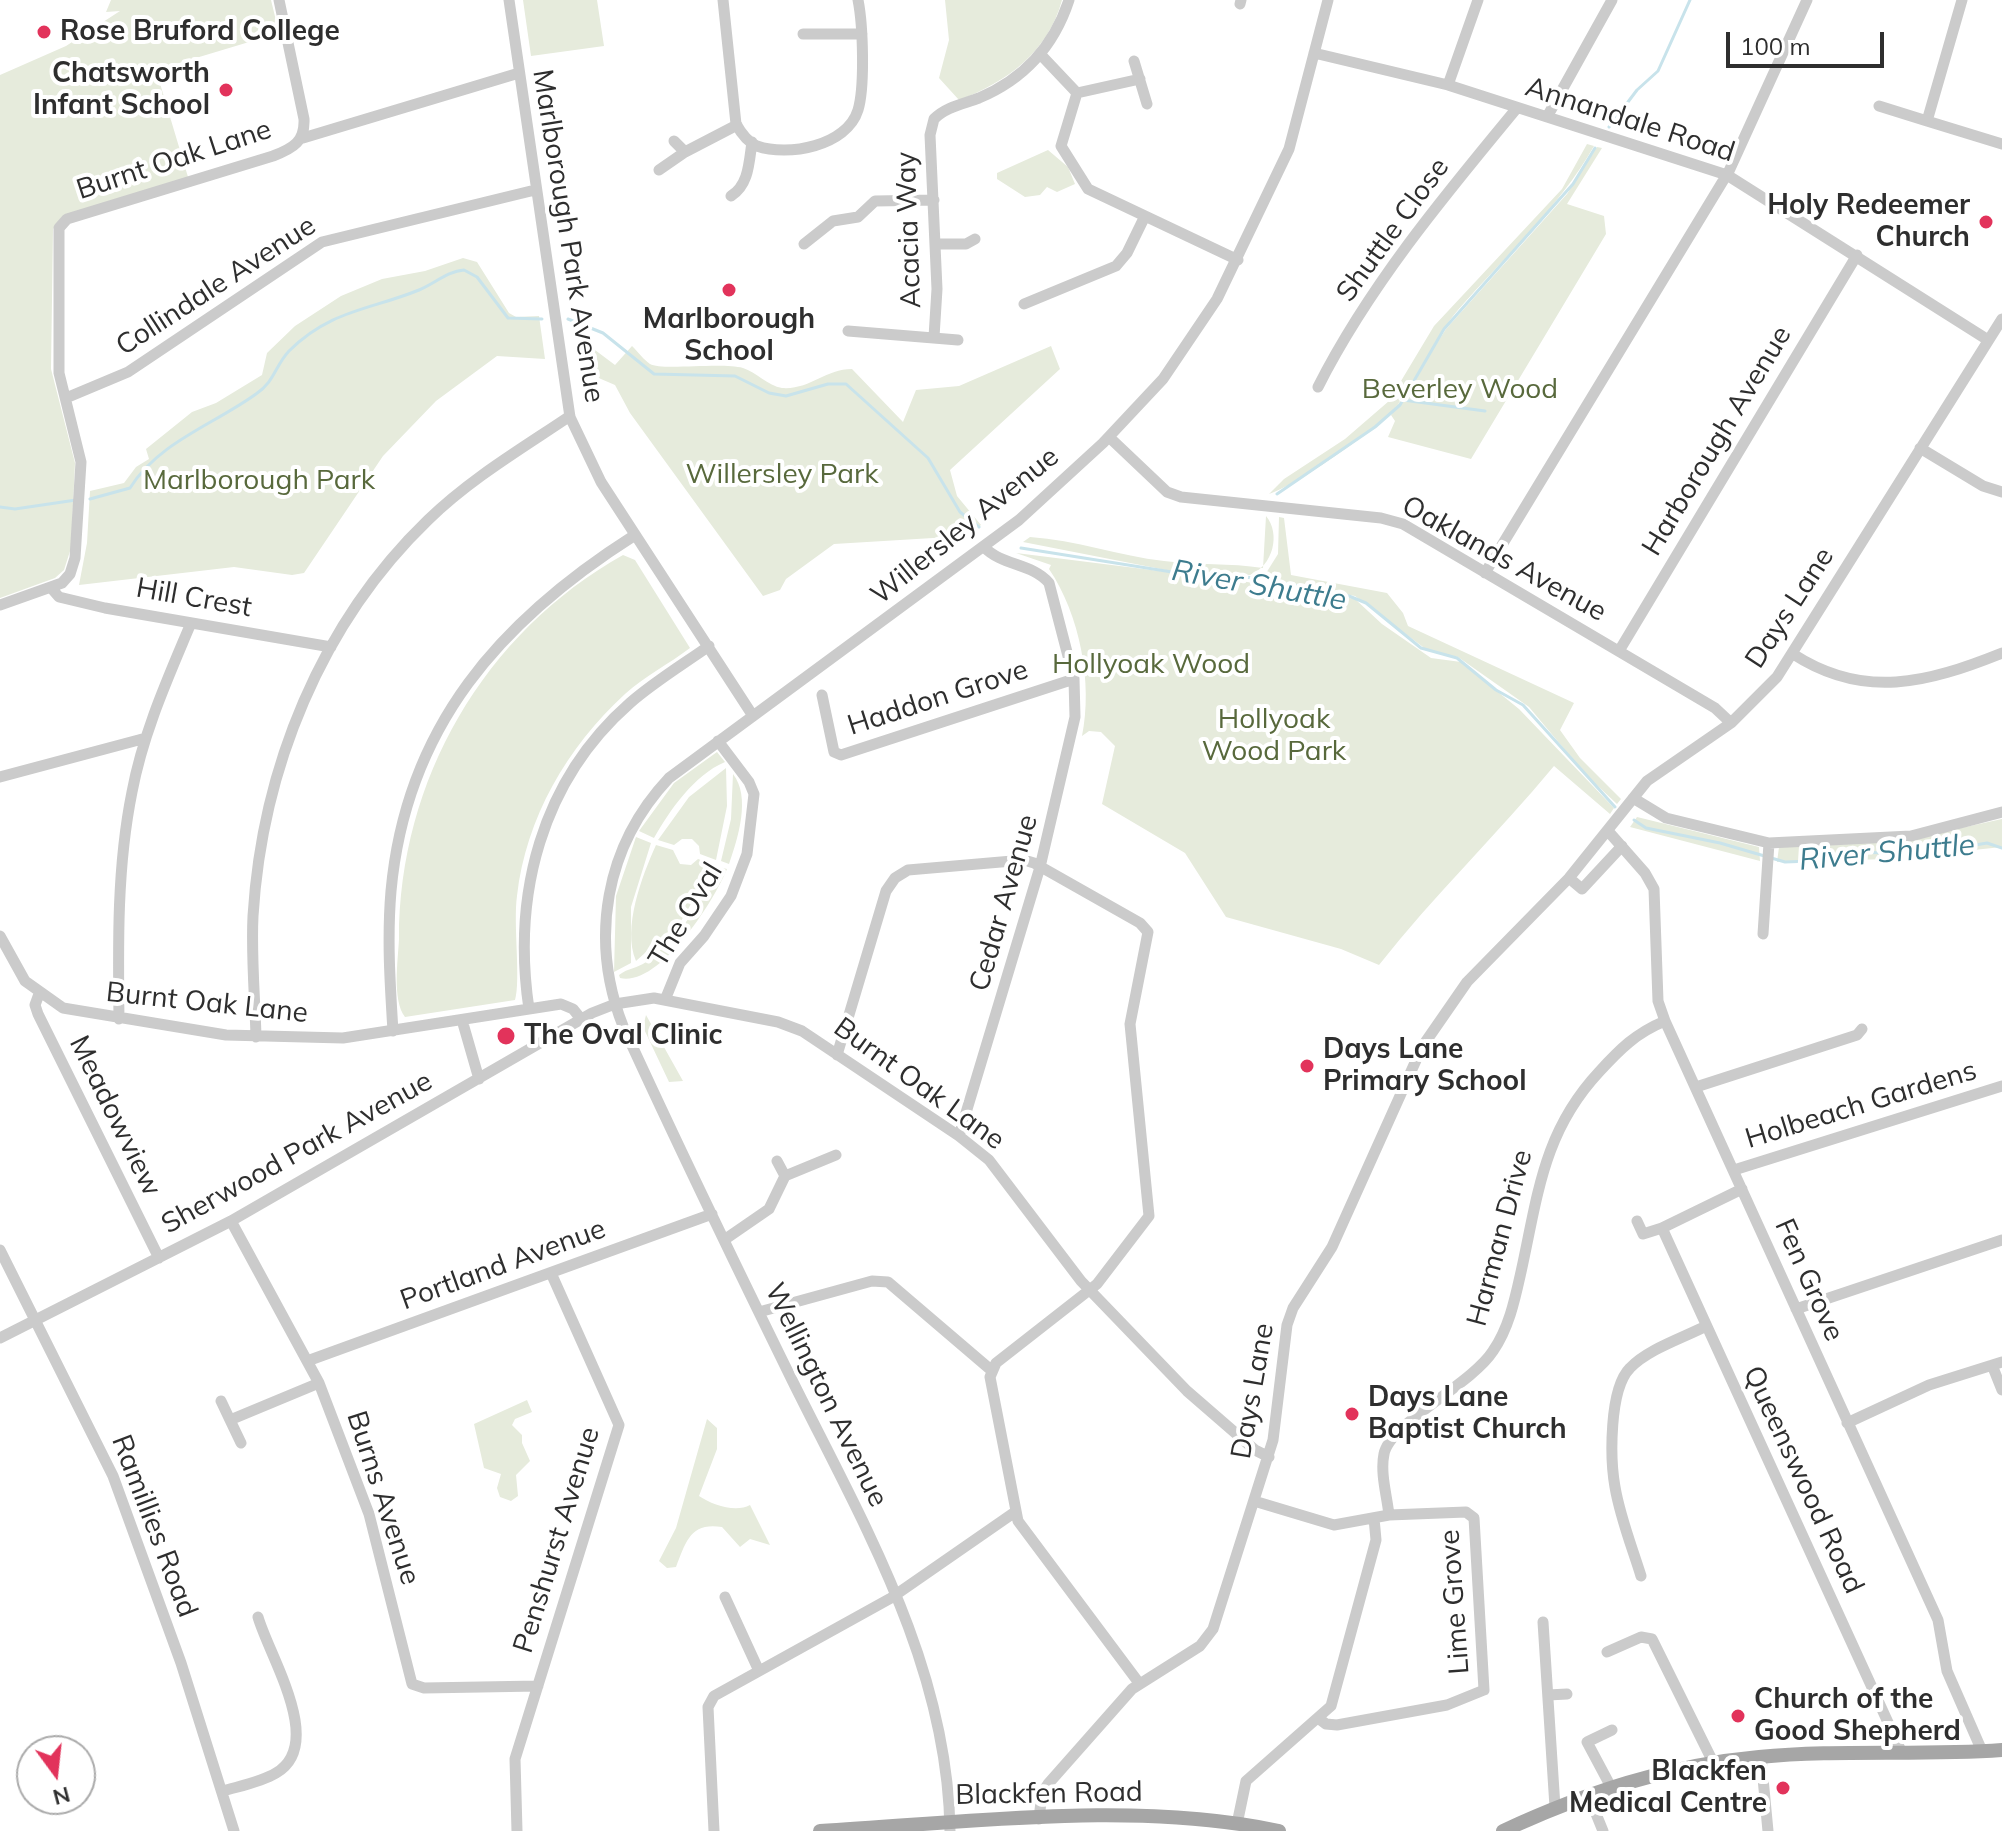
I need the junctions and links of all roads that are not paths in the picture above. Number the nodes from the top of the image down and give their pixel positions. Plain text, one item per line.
1 (279, 0) edge
2 (509, 0) edge
3 (723, 0) edge
4 (858, 0) edge
5 (1069, 0) edge
6 (1328, 0) edge
7 (1478, 0) edge
8 (1612, 0) edge
9 (1807, 0) edge
10 (1962, 0) edge
11 (803, 34) dead end
12 (862, 34) junction
13 (1314, 53) junction
14 (1042, 56) junction
15 (1134, 61) dead end
16 (519, 73) junction
17 (1140, 79) junction
18 (1448, 85) junction
19 (1077, 93) junction
20 (1147, 104) dead end
21 (1879, 106) dead end
22 (1517, 108) junction
23 (1547, 117) junction
24 (1927, 121) junction
25 (737, 125) junction
26 (303, 138) junction
27 (674, 141) dead end
28 (752, 142) junction
29 (2002, 144) edge
30 (685, 152) junction
31 (659, 170) dead end
32 (1727, 175) junction
33 (535, 190) junction
34 (731, 196) dead end
35 (934, 200) junction
36 (1145, 216) junction
37 (975, 239) dead end
38 (804, 244) dead end
39 (935, 244) junction
40 (1857, 255) junction
41 (1238, 260) junction
42 (1024, 304) dead end
43 (2002, 319) edge
44 (848, 331) dead end
45 (934, 337) junction
46 (958, 340) dead end
47 (1988, 340) junction
48 (1318, 387) dead end
49 (66, 398) junction
50 (570, 416) junction
51 (1109, 437) junction
52 (1920, 448) junction
53 (2002, 492) edge
54 (635, 535) junction
55 (984, 547) junction
56 (1485, 573) junction
57 (52, 589) junction
58 (0, 605) edge
59 (191, 623) junction
60 (709, 646) junction
61 (331, 647) junction
62 (1619, 651) junction
63 (2002, 653) edge
64 (1793, 654) junction
65 (1074, 679) junction
66 (822, 695) dead end
67 (753, 716) junction
68 (1731, 723) junction
69 (146, 738) junction
70 (718, 741) junction
71 (0, 777) edge
72 (1633, 798) junction
73 (2002, 812) edge
74 (1608, 831) junction
75 (1769, 843) junction
76 (1622, 846) junction
77 (1040, 867) junction
78 (1569, 878) junction
79 (1763, 934) dead end
80 (0, 936) edge
81 (39, 994) junction
82 (665, 1000) junction
83 (615, 1004) junction
84 (529, 1009) junction
85 (119, 1019) junction
86 (581, 1019) junction
87 (462, 1020) junction
88 (1665, 1021) junction
89 (1862, 1029) dead end
90 (393, 1031) junction
91 (256, 1037) junction
92 (837, 1055) junction
93 (479, 1079) junction
94 (2002, 1086) edge
95 (1696, 1087) junction
96 (959, 1136) junction
97 (836, 1155) dead end
98 (777, 1161) dead end
99 (1734, 1170) junction
100 (785, 1176) junction
101 (1742, 1189) junction
102 (712, 1214) junction
103 (231, 1221) junction
104 (1637, 1221) dead end
105 (1662, 1228) junction
106 (724, 1240) junction
107 (2002, 1240) edge
108 (0, 1250) edge
109 (159, 1258) junction
110 (551, 1273) junction
111 (1090, 1290) junction
112 (1796, 1309) junction
113 (759, 1312) junction
114 (36, 1321) junction
115 (1706, 1326) junction
116 (0, 1338) edge
117 (310, 1360) junction
118 (1997, 1363) edge
119 (991, 1370) junction
120 (319, 1383) junction
121 (2002, 1390) edge
122 (221, 1401) dead end
123 (230, 1420) junction
124 (1847, 1423) junction
125 (241, 1443) dead end
126 (1269, 1457) junction
127 (1254, 1501) junction
128 (1015, 1512) junction
129 (1389, 1515) junction
130 (1374, 1518) junction
131 (1641, 1576) dead end
132 (896, 1594) junction
133 (725, 1597) dead end
134 (258, 1617) dead end
135 (1543, 1622) dead end
136 (275, 1626) dead end
137 (262, 1630) junction
138 (1607, 1652) dead end
139 (759, 1671) junction
140 (1139, 1683) junction
141 (538, 1686) junction
142 (1567, 1694) dead end
143 (1548, 1695) junction
144 (1318, 1718) junction
145 (1612, 1730) dead end
146 (2002, 1750) edge
147 (1982, 1751) junction
148 (1902, 1753) junction
149 (1761, 1757) junction
150 (1713, 1762) junction
151 (1611, 1787) junction
152 (223, 1791) junction
153 (1588, 1794) junction
154 (1555, 1807) junction
155 (1039, 1819) junction
156 (1237, 1824) junction
157 (950, 1826) edge
158 (234, 1831) edge
159 (517, 1831) edge
160 (714, 1831) edge
161 (820, 1831) edge
162 (1279, 1831) edge
163 (1503, 1831) edge
164 (1603, 1831) edge
165 (1768, 1831) edge

1 - 26 street, Burnt Oak Lane
2 - 16 street, Marlborough Park Avenue
3 - 25 street
4 - 12 street
5 - 14 street, Acacia Way
6 - 13 street, Willersley Avenue
7 - 18 street
8 - 23 street
9 - 32 street
10 - 24 street
11 - 12 street
12 - 28 street
13 - 18 street, Annandale Road
13 - 41 street, Willersley Avenue
14 - 19 street
14 - 35 street, Acacia Way
15 - 17 street
16 - 26 street
16 - 33 street, Marlborough Park Avenue
17 - 19 street
17 - 20 street
18 - 22 street, Annandale Road
19 - 36 street
21 - 24 street
22 - 23 street, Annandale Road
22 - 48 street, Shuttle Close
23 - 32 street, Annandale Road
24 - 29 street
25 - 28 street
25 - 30 street
26 - 49 street, Burnt Oak Lane
27 - 30 street
28 - 34 street
30 - 31 street
32 - 40 street, Annandale Road
32 - 56 street
33 - 49 street, Collindale Avenue
33 - 50 street, Marlborough Park Avenue
35 - 38 street
35 - 39 street, Acacia Way
36 - 41 street
36 - 42 street
37 - 39 street
39 - 45 street, Acacia Way
40 - 47 street, Annandale Road
40 - 62 street, Harborough Avenue
41 - 51 street, Willersley Avenue
43 - 47 street, Days Lane
44 - 45 street, Acacia Way
45 - 46 street, Acacia Way
47 - 52 street, Days Lane
49 - 57 street, Burnt Oak Lane
50 - 54 street, Marlborough Park Avenue
50 - 61 street
51 - 55 street, Willersley Avenue
51 - 56 street, Oaklands Avenue
52 - 53 street
52 - 64 street, Days Lane
54 - 60 street, Marlborough Park Avenue
54 - 90 street
55 - 65 street
55 - 67 street, Willersley Avenue
56 - 62 street, Oaklands Avenue
57 - 58 street
57 - 59 street, Hill Crest
59 - 61 street, Hill Crest
59 - 69 street
60 - 67 street, Marlborough Park Avenue
60 - 84 street
61 - 91 street
62 - 68 street, Oaklands Avenue
63 - 64 street
64 - 68 street, Days Lane
65 - 66 street, Haddon Grove
65 - 77 street, Cedar Avenue
67 - 70 street, Willersley Avenue
68 - 72 street, Days Lane
69 - 71 street
69 - 85 street
70 - 82 street, The Oval
70 - 83 street, The Oval
72 - 74 street, Days Lane
72 - 75 street
73 - 75 street
74 - 76 street, Fen Grove
74 - 78 street, Days Lane
75 - 79 street
76 - 78 street
76 - 88 street, Fen Grove
77 - 92 street
77 - 96 street, Cedar Avenue
77 - 111 street
78 - 126 street, Days Lane
80 - 81 street, Burnt Oak Lane
81 - 85 street, Burnt Oak Lane
81 - 109 street, Meadowview
82 - 83 street, Burnt Oak Lane
82 - 92 street, Burnt Oak Lane
83 - 86 street, Sherwood Park Avenue
83 - 102 street, Wellington Avenue
84 - 86 street, Burnt Oak Lane
84 - 87 street, Burnt Oak Lane
85 - 91 street, Burnt Oak Lane
86 - 93 street, Sherwood Park Avenue
87 - 90 street, Burnt Oak Lane
87 - 93 street
88 - 95 street, Fen Grove
88 - 129 street, Harman Drive
89 - 95 street
90 - 91 street, Burnt Oak Lane
92 - 96 street, Burnt Oak Lane
93 - 103 street, Sherwood Park Avenue
94 - 99 street, Holbeach Gardens
95 - 99 street, Fen Grove
96 - 111 street, Burnt Oak Lane
97 - 100 street
98 - 100 street
99 - 101 street, Fen Grove
100 - 106 street
101 - 105 street
101 - 112 street, Fen Grove
102 - 106 street, Wellington Avenue
102 - 110 street, Portland Avenue
103 - 109 street, Sherwood Park Avenue
103 - 117 street, Burns Avenue
104 - 105 street
105 - 115 street, Queenswood Road
106 - 113 street, Wellington Avenue
107 - 112 street
108 - 114 street, Ramillies Road
109 - 114 street, Sherwood Park Avenue
110 - 117 street, Portland Avenue
110 - 141 street, Penshurst Avenue
111 - 119 street
111 - 126 street, Burnt Oak Lane
112 - 124 street, Fen Grove
113 - 119 street
113 - 132 street, Wellington Avenue
114 - 116 street, Sherwood Park Avenue
114 - 152 street, Ramillies Road
115 - 131 street
115 - 148 street, Queenswood Road
117 - 120 street, Burns Avenue
118 - 121 street
118 - 124 street
119 - 128 street
120 - 123 street
120 - 141 street, Burns Avenue
122 - 123 street
123 - 125 street
124 - 147 street, Fen Grove
126 - 127 street, Days Lane
127 - 130 street, Lime Grove
127 - 140 street, Days Lane
128 - 132 street
128 - 140 street
129 - 130 street, Lime Grove
129 - 144 street, Lime Grove
130 - 144 street
132 - 139 street
132 - 157 street, Wellington Avenue
133 - 139 street
134 - 137 street
135 - 143 street
136 - 137 street
137 - 152 street
138 - 150 street
139 - 160 street
140 - 155 street, Days Lane
141 - 159 street, Penshurst Avenue
142 - 143 street
143 - 154 street
144 - 156 street
145 - 151 street
146 - 147 main road
147 - 148 main road
148 - 149 main road
149 - 150 main road
149 - 165 street
150 - 151 main road
151 - 153 main road
152 - 158 street, Ramillies Road
153 - 154 main road
153 - 164 street
154 - 163 main road
155 - 156 main road, Blackfen Road
155 - 157 main road, Blackfen Road
156 - 162 main road, Blackfen Road
157 - 161 main road, Blackfen Road

